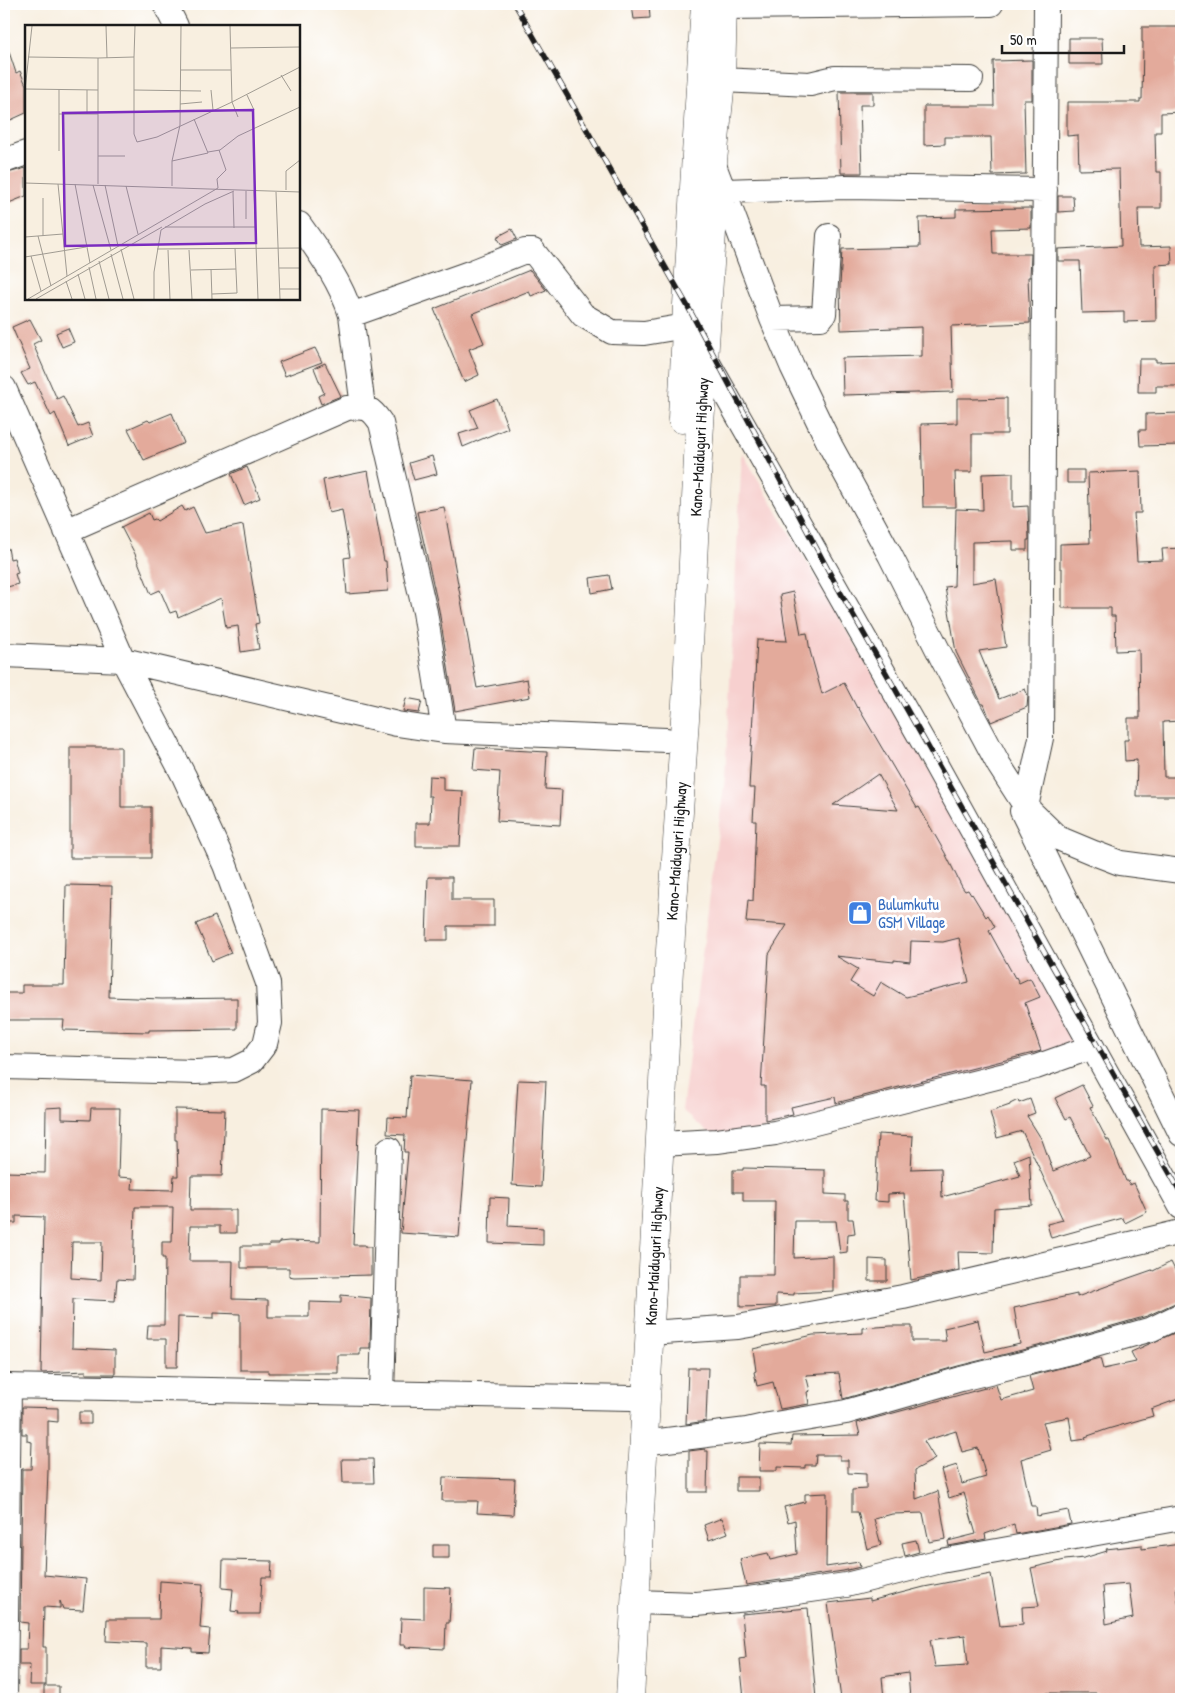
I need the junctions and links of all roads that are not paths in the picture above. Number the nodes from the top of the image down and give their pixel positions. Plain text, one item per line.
1 (166, 4) edge
2 (991, 4) edge
3 (1046, 4) edge
4 (717, 5) edge
5 (176, 25) edge
6 (971, 79) dead end
7 (721, 80) junction
8 (25, 153) edge
9 (4, 161) edge
10 (713, 162) junction
11 (1045, 190) junction
12 (724, 191) junction
13 (300, 225) edge
14 (828, 236) dead end
15 (351, 315) junction
16 (772, 319) junction
17 (686, 326) junction
18 (704, 356) junction
19 (4, 388) edge
20 (363, 407) junction
21 (66, 531) junction
22 (4, 655) edge
23 (123, 660) junction
24 (444, 731) junction
25 (666, 740) junction
26 (999, 765) junction
27 (1026, 807) junction
28 (1181, 871) edge
29 (1092, 1048) junction
30 (4, 1067) edge
31 (1181, 1134) edge
32 (660, 1144) junction
33 (389, 1149) dead end
34 (1181, 1206) edge
35 (1181, 1232) edge
36 (1181, 1314) edge
37 (649, 1333) junction
38 (6, 1386) edge
39 (382, 1394) junction
40 (632, 1398) junction
41 (643, 1443) junction
42 (6, 1486) edge
43 (1181, 1518) edge
44 (635, 1602) junction
45 (625, 1661) junction
46 (5, 1699) edge
47 (616, 1699) edge
48 (630, 1699) edge

1 - 5 street
2 - 4 street
3 - 11 street
4 - 7 highway, Kano-Maiduguri Highway
4 - 17 highway, Kano-Maiduguri Highway
6 - 7 street
7 - 10 highway, Kano-Maiduguri Highway
8 - 9 street
10 - 12 street
10 - 18 highway, Kano-Maiduguri Highway
11 - 12 street
11 - 27 street
12 - 16 street
13 - 15 street
14 - 16 street
15 - 17 street
15 - 20 street
16 - 26 street
17 - 18 street
17 - 25 highway, Kano-Maiduguri Highway
18 - 29 street
18 - 32 highway, Kano-Maiduguri Highway
19 - 21 street
20 - 21 street
20 - 24 street
21 - 23 street
22 - 23 street
23 - 24 street
23 - 30 street
24 - 25 street
25 - 40 highway, Kano-Maiduguri Highway
26 - 27 street
26 - 31 street
27 - 28 street
29 - 32 street
29 - 34 street
32 - 37 highway, Kano-Maiduguri Highway
33 - 39 street
35 - 37 street
36 - 41 street
37 - 41 highway, Kano-Maiduguri Highway
38 - 39 street
38 - 42 street
39 - 40 street
40 - 45 highway, Kano-Maiduguri Highway
41 - 44 highway, Kano-Maiduguri Highway
42 - 46 street
43 - 44 street
44 - 45 highway, Kano-Maiduguri Highway
45 - 47 highway, Kano-Maiduguri Highway
45 - 48 highway, Kano-Maiduguri Highway

